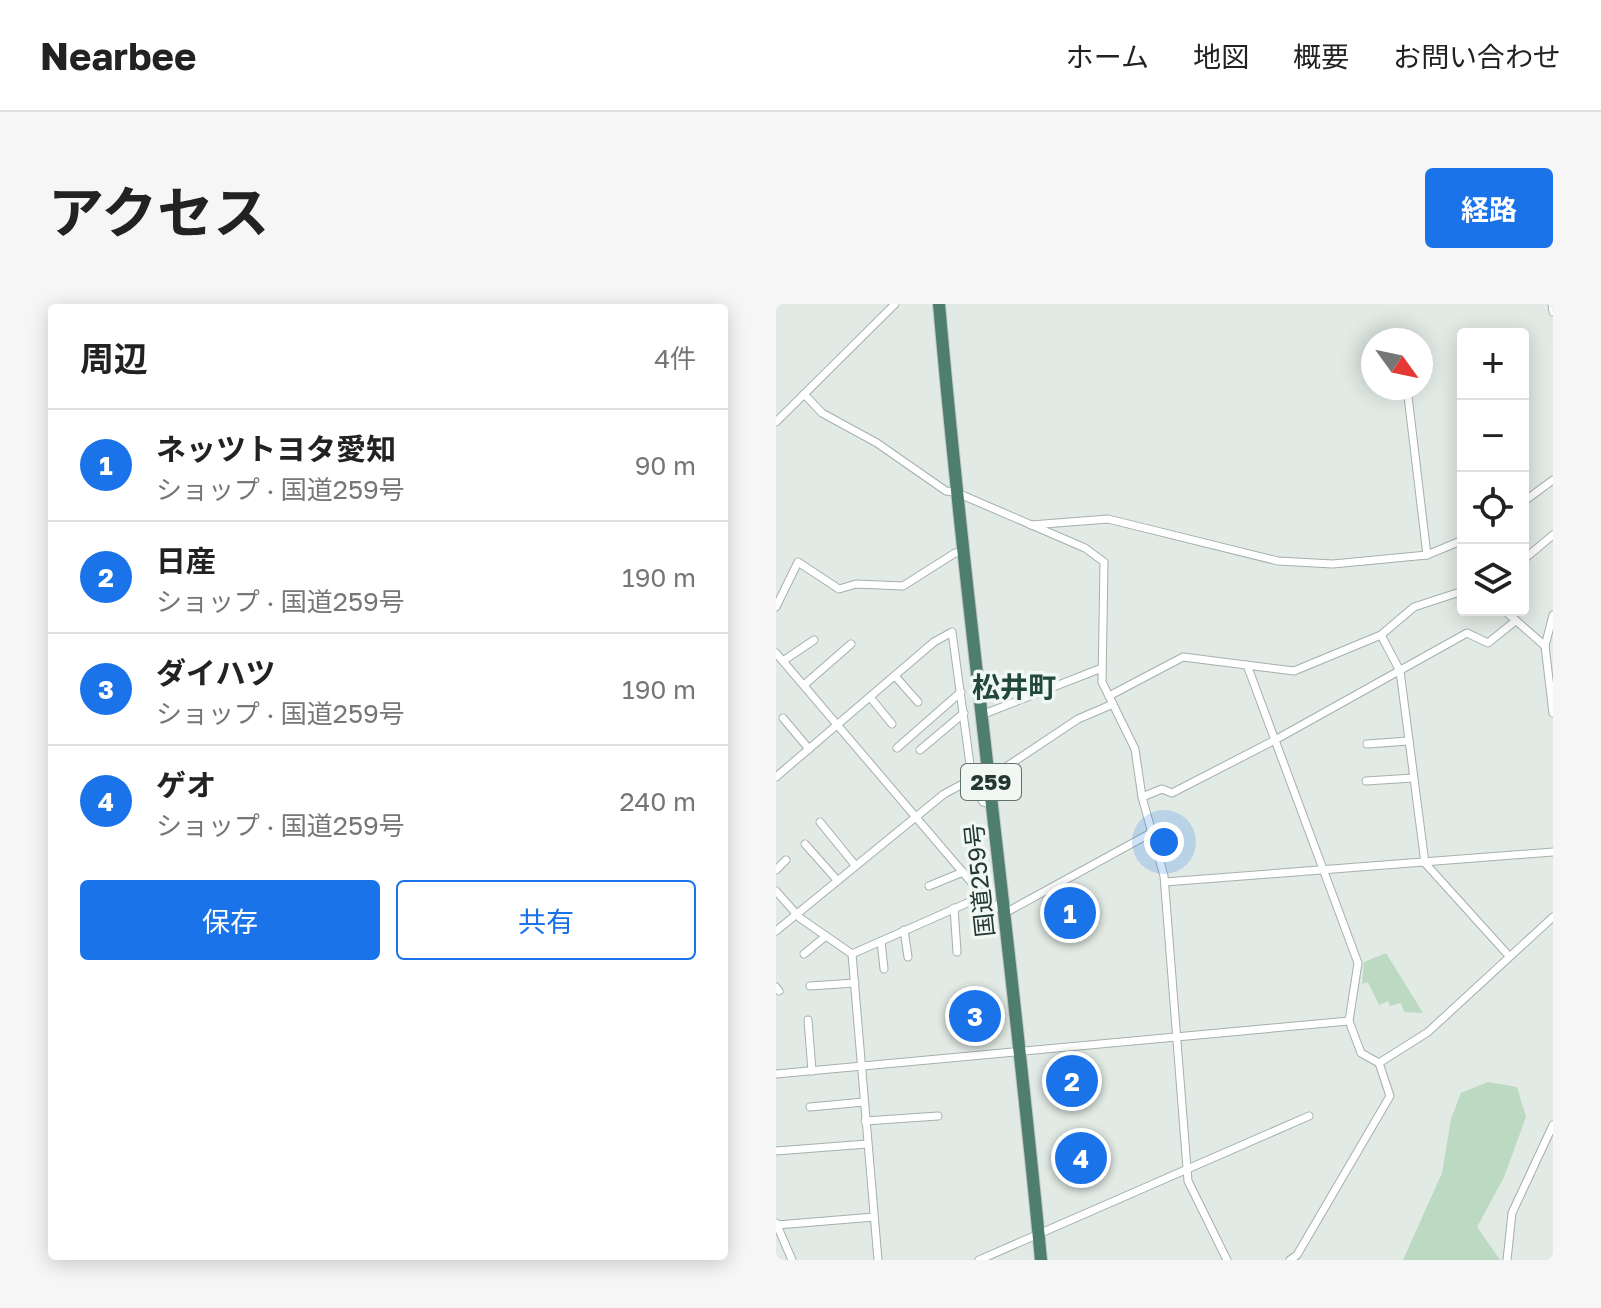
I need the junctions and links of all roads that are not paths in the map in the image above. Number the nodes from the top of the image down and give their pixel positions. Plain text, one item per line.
1 (895, 304) edge
2 (939, 304) edge
3 (1552, 304) edge
4 (1553, 312) edge
5 (804, 394) junction
6 (1408, 400) edge
7 (776, 422) edge
8 (1553, 480) edge
9 (955, 492) junction
10 (1529, 498) edge
11 (1029, 525) junction
12 (1553, 535) edge
13 (1457, 542) edge
14 (965, 552) junction
15 (1427, 555) junction
16 (1529, 555) edge
17 (1457, 593) edge
18 (776, 607) edge
19 (1553, 615) edge
20 (1509, 616) edge
21 (1514, 622) junction
22 (1381, 635) junction
23 (814, 640) dead end
24 (851, 644) dead end
25 (1545, 646) junction
26 (776, 653) edge
27 (783, 661) junction
28 (1247, 665) junction
29 (1102, 668) junction
30 (1400, 671) junction
31 (895, 676) junction
32 (804, 685) junction
33 (961, 692) junction
34 (1109, 696) junction
35 (870, 697) junction
36 (918, 702) dead end
37 (1113, 704) junction
38 (964, 713) junction
39 (1553, 713) edge
40 (984, 714) junction
41 (783, 718) dead end
42 (892, 724) dead end
43 (837, 725) junction
44 (1275, 740) junction
45 (1408, 741) junction
46 (1367, 744) dead end
47 (897, 748) dead end
48 (809, 749) junction
49 (920, 750) dead end
50 (776, 777) edge
51 (991, 777) junction
52 (1413, 778) junction
53 (972, 779) junction
54 (1366, 781) dead end
55 (1142, 797) junction
56 (994, 806) junction
57 (914, 815) junction
58 (820, 822) dead end
59 (1151, 833) junction
60 (805, 844) dead end
61 (1553, 852) edge
62 (786, 860) dead end
63 (1425, 863) junction
64 (855, 865) junction
65 (776, 870) edge
66 (1321, 870) junction
67 (963, 872) junction
68 (837, 880) junction
69 (1165, 882) junction
70 (929, 886) dead end
71 (776, 891) edge
72 (983, 896) junction
73 (954, 908) junction
74 (1005, 913) junction
75 (796, 914) junction
76 (1553, 917) edge
77 (904, 930) junction
78 (776, 931) edge
79 (826, 936) junction
80 (881, 941) junction
81 (957, 952) dead end
82 (804, 954) dead end
83 (852, 954) junction
84 (1509, 956) junction
85 (908, 957) dead end
86 (884, 969) dead end
87 (855, 983) junction
88 (810, 986) dead end
89 (808, 1020) dead end
90 (1349, 1021) junction
91 (1177, 1036) junction
92 (1022, 1052) junction
93 (1379, 1063) junction
94 (861, 1066) junction
95 (812, 1071) junction
96 (776, 1074) edge
97 (864, 1102) junction
98 (810, 1107) dead end
99 (938, 1116) dead end
100 (1309, 1116) dead end
101 (865, 1121) junction
102 (1553, 1125) edge
103 (867, 1144) junction
104 (776, 1151) edge
105 (1187, 1168) junction
106 (874, 1217) junction
107 (776, 1224) edge
108 (1038, 1234) junction
109 (792, 1260) edge
110 (878, 1260) edge
111 (979, 1260) edge
112 (1041, 1260) edge
113 (1227, 1260) edge
114 (1290, 1260) edge
115 (1507, 1260) edge

1 - 5 street
2 - 9 highway, 国道259号 / 259
3 - 4 street
5 - 7 street
5 - 9 street
6 - 15 street
8 - 10 street
9 - 11 street
9 - 14 highway, 国道259号 / 259
11 - 15 street
11 - 29 street
12 - 16 street
13 - 15 street
14 - 18 street
14 - 40 highway, 国道259号 / 259
17 - 22 street
19 - 25 street
20 - 21 street
21 - 25 street
21 - 30 street
22 - 28 street
22 - 30 street
23 - 27 street
24 - 32 street
25 - 39 street
26 - 27 street
27 - 32 street
28 - 34 street
28 - 44 street
29 - 34 street
29 - 40 street
30 - 44 street
30 - 45 street
31 - 33 street
31 - 35 street
31 - 36 street
32 - 43 street
33 - 38 street
33 - 47 street
34 - 37 street
35 - 42 street
35 - 43 street
37 - 51 street
37 - 55 street
38 - 49 street
38 - 53 street
40 - 51 highway, 国道259号 / 259
41 - 48 street
43 - 48 street
43 - 57 street
44 - 55 street
44 - 66 street
45 - 46 street
45 - 52 street
48 - 50 street
51 - 56 highway, 国道259号 / 259
52 - 54 street
52 - 63 street
53 - 56 street
53 - 57 street
55 - 59 street
56 - 74 highway, 国道259号 / 259
57 - 64 street
57 - 67 street
58 - 64 street
59 - 69 street
59 - 74 street
60 - 68 street
61 - 63 street
62 - 65 street
63 - 66 street
63 - 84 street
64 - 68 street
66 - 69 street
66 - 90 street
67 - 70 street
67 - 72 street
68 - 75 street
69 - 91 street
71 - 75 street
72 - 73 street
72 - 74 street
73 - 77 street
73 - 81 street
74 - 92 highway, 国道259号 / 259
75 - 78 street
75 - 79 street
76 - 84 street
77 - 80 street
77 - 85 street
79 - 82 street
79 - 83 street
80 - 83 street
80 - 86 street
83 - 87 street
84 - 93 street
87 - 88 street
87 - 94 street
89 - 95 street
90 - 91 street
90 - 93 street
91 - 92 street
91 - 105 street
92 - 94 street
92 - 108 highway, 国道259号 / 259
93 - 114 street
94 - 95 street
94 - 97 street
95 - 96 street
97 - 98 street
97 - 101 street
99 - 101 street
100 - 105 street
101 - 103 street
102 - 115 street
103 - 104 street
103 - 106 street
105 - 108 street
105 - 113 street
106 - 107 street
106 - 110 street
107 - 109 street
108 - 111 street
108 - 112 highway, 国道259号 / 259

